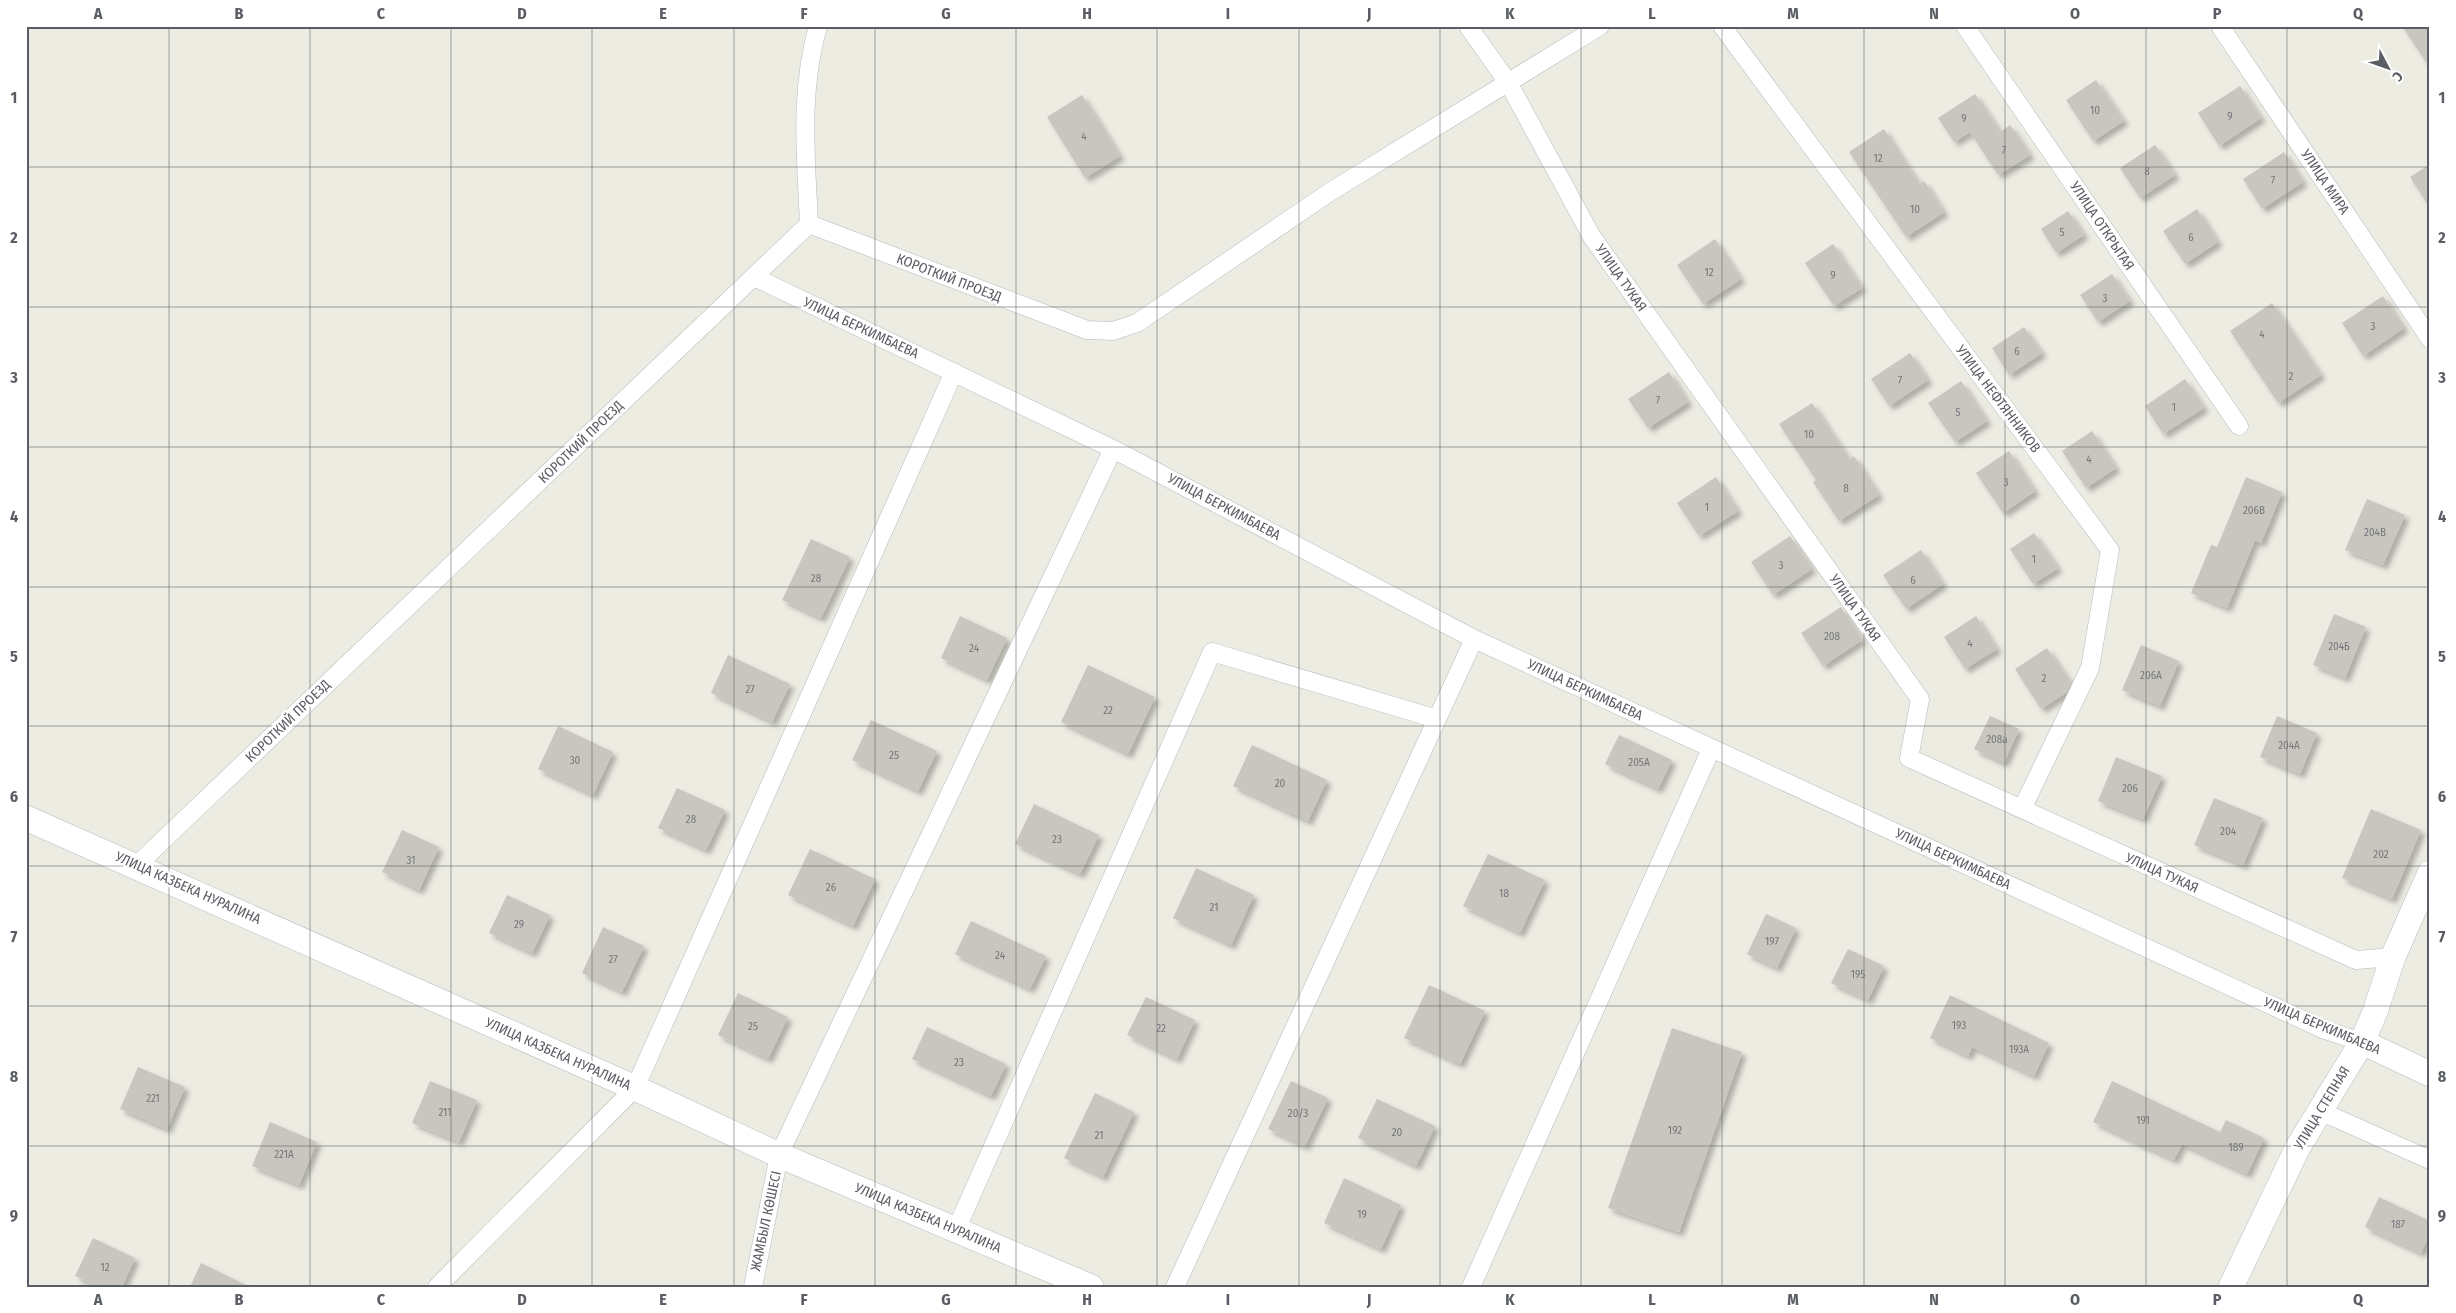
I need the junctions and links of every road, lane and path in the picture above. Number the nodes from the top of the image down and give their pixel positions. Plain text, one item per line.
1 (818, 26) edge
2 (1468, 26) edge
3 (1600, 26) edge
4 (1722, 26) edge
5 (1965, 26) edge
6 (2220, 26) edge
7 (1509, 84) junction
8 (809, 224) junction
9 (754, 277) junction
10 (2430, 339) edge
11 (954, 372) junction
12 (2239, 426) dead end
13 (1112, 448) junction
14 (1474, 639) junction
15 (1437, 718) junction
16 (1711, 749) junction
17 (2022, 809) junction
18 (26, 818) edge
19 (137, 865) junction
20 (2430, 873) edge
21 (2393, 957) junction
22 (2362, 1042) junction
23 (2430, 1074) edge
24 (635, 1088) junction
25 (2320, 1111) junction
26 (779, 1156) junction
27 (2430, 1160) edge
28 (956, 1230) junction
29 (437, 1287) edge
30 (752, 1287) edge
31 (1091, 1287) edge
32 (1175, 1287) edge
33 (1471, 1287) edge
34 (2231, 1287) edge

1 - 8 street
2 - 7 street, УЛИЦА ТУКАЯ
3 - 7 street, КОРОТКИЙ ПРОЕЗД
4 - 17 street, УЛИЦА НЕФТЯННИКОВ
5 - 12 street, УЛИЦА ОТКРЫТАЯ
6 - 10 street, УЛИЦА МИРА
7 - 8 street, КОРОТКИЙ ПРОЕЗД
7 - 17 street, УЛИЦА ТУКАЯ
8 - 9 street, КОРОТКИЙ ПРОЕЗД
9 - 11 street, УЛИЦА БЕРКИМБАЕВА
9 - 19 street, КОРОТКИЙ ПРОЕЗД
11 - 13 street, УЛИЦА БЕРКИМБАЕВА
11 - 24 street
13 - 14 street, УЛИЦА БЕРКИМБАЕВА
13 - 26 street, ЖАМБЫЛ КӨШЕСІ
14 - 15 street
14 - 16 street, УЛИЦА БЕРКИМБАЕВА
15 - 28 street
15 - 32 street
16 - 22 street, УЛИЦА БЕРКИМБАЕВА
16 - 33 street
17 - 21 street, УЛИЦА ТУКАЯ
18 - 19 street, УЛИЦА КАЗБЕКА НУРАЛИНА
19 - 24 street, УЛИЦА КАЗБЕКА НУРАЛИНА
20 - 21 street, УЛИЦА СТЕПНАЯ
21 - 22 street, УЛИЦА СТЕПНАЯ
22 - 23 street, УЛИЦА БЕРКИМБАЕВА
22 - 25 street, УЛИЦА СТЕПНАЯ
24 - 26 street, УЛИЦА КАЗБЕКА НУРАЛИНА
24 - 29 street
25 - 27 street
25 - 34 street, УЛИЦА СТЕПНАЯ
26 - 28 street, УЛИЦА КАЗБЕКА НУРАЛИНА
26 - 30 street, ЖАМБЫЛ КӨШЕСІ
28 - 31 street, УЛИЦА КАЗБЕКА НУРАЛИНА

